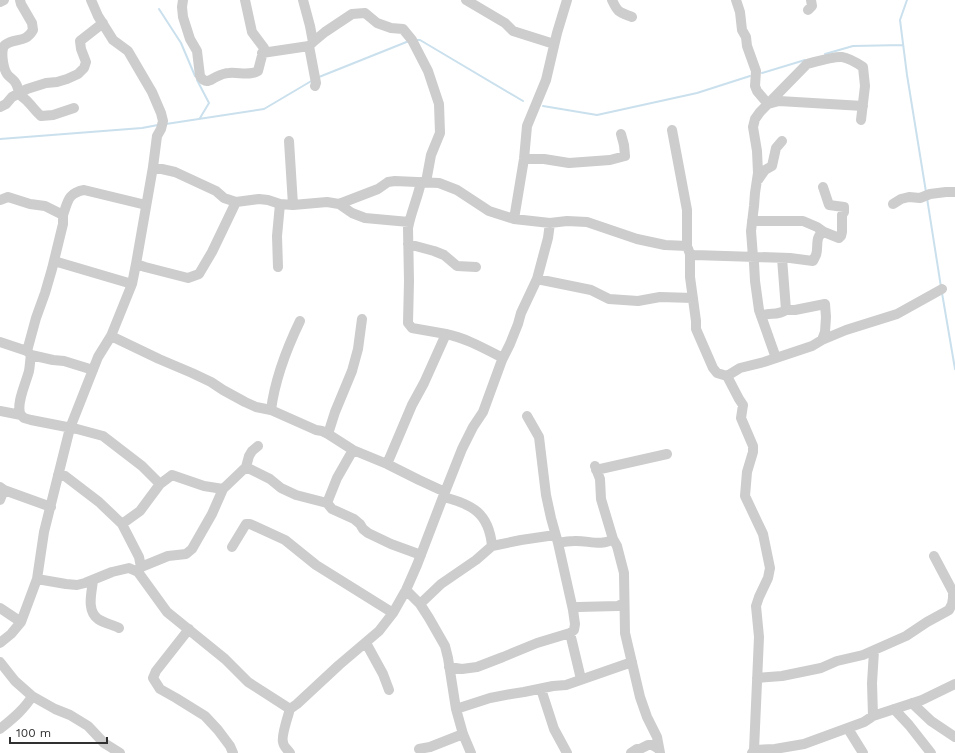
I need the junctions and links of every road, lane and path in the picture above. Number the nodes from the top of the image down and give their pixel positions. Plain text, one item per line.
1 (4, 0) edge
2 (20, 0) edge
3 (91, 0) edge
4 (183, 0) edge
5 (245, 0) edge
6 (303, 0) edge
7 (466, 0) edge
8 (567, 0) edge
9 (612, 0) edge
10 (736, 0) edge
11 (811, 0) edge
12 (0, 2) edge
13 (808, 10) dead end
14 (632, 17) dead end
15 (103, 23) junction
16 (311, 44) junction
17 (554, 44) junction
18 (262, 53) junction
19 (315, 86) dead end
20 (19, 93) junction
21 (768, 104) junction
22 (863, 106) junction
23 (0, 107) edge
24 (74, 108) dead end
25 (861, 120) dead end
26 (672, 130) dead end
27 (621, 134) dead end
28 (289, 141) dead end
29 (782, 141) dead end
30 (524, 159) junction
31 (153, 167) junction
32 (758, 180) junction
33 (424, 182) junction
34 (823, 187) dead end
35 (955, 192) edge
36 (0, 200) edge
37 (236, 202) junction
38 (280, 204) junction
39 (339, 204) junction
40 (893, 204) dead end
41 (146, 205) junction
42 (293, 205) junction
43 (63, 215) junction
44 (514, 219) junction
45 (752, 221) junction
46 (409, 222) junction
47 (550, 223) junction
48 (824, 232) junction
49 (408, 244) junction
50 (689, 250) junction
51 (753, 257) junction
52 (782, 258) junction
53 (54, 261) junction
54 (136, 264) junction
55 (278, 267) dead end
56 (476, 267) dead end
57 (537, 279) junction
58 (132, 284) junction
59 (942, 289) dead end
60 (693, 298) junction
61 (786, 310) junction
62 (762, 316) junction
63 (362, 319) dead end
64 (300, 321) dead end
65 (446, 334) junction
66 (111, 336) junction
67 (822, 340) junction
68 (0, 342) edge
69 (29, 353) junction
70 (503, 358) junction
71 (776, 358) junction
72 (93, 370) junction
73 (727, 376) junction
74 (271, 410) junction
75 (0, 411) edge
76 (21, 415) junction
77 (527, 416) dead end
78 (70, 428) junction
79 (328, 434) junction
80 (258, 446) dead end
81 (353, 450) junction
82 (667, 454) dead end
83 (387, 464) junction
84 (246, 467) junction
85 (58, 475) junction
86 (160, 484) junction
87 (2, 488) edge
88 (223, 489) junction
89 (444, 494) junction
90 (0, 500) edge
91 (327, 503) junction
92 (51, 507) junction
93 (122, 524) junction
94 (556, 539) junction
95 (613, 539) junction
96 (492, 546) junction
97 (232, 547) dead end
98 (421, 556) junction
99 (934, 556) dead end
100 (139, 569) junction
101 (37, 579) junction
102 (93, 580) junction
103 (406, 590) junction
104 (624, 603) junction
105 (420, 604) junction
106 (0, 608) edge
107 (952, 609) edge
108 (573, 610) junction
109 (393, 614) junction
110 (21, 622) junction
111 (119, 628) dead end
112 (189, 629) junction
113 (570, 633) junction
114 (0, 643) edge
115 (366, 643) junction
116 (874, 651) junction
117 (0, 662) edge
118 (632, 662) junction
119 (449, 667) junction
120 (757, 678) junction
121 (581, 679) junction
122 (955, 684) edge
123 (541, 688) junction
124 (389, 690) dead end
125 (32, 696) junction
126 (912, 703) junction
127 (456, 708) junction
128 (290, 709) junction
129 (894, 709) junction
130 (874, 716) junction
131 (848, 728) junction
132 (0, 729) edge
133 (463, 734) junction
134 (955, 737) edge
135 (419, 749) dead end
136 (660, 751) edge
137 (753, 752) edge
138 (120, 753) edge
139 (233, 753) edge
140 (290, 753) edge
141 (472, 753) edge
142 (567, 753) edge
143 (631, 753) edge
144 (863, 753) edge
145 (931, 753) edge

1 - 12 street
2 - 20 street
3 - 15 street
4 - 18 street
5 - 18 street
6 - 16 street
7 - 17 street
8 - 17 street
9 - 14 street
10 - 21 street
11 - 13 street
15 - 20 street
15 - 31 street
16 - 18 street
16 - 19 street
16 - 33 street
17 - 30 street
20 - 23 street
20 - 24 street
21 - 22 street
21 - 22 street
21 - 32 street
22 - 25 street
26 - 50 street
27 - 30 street
28 - 42 street
29 - 32 street
30 - 44 street
31 - 37 street
31 - 41 street
32 - 45 street
33 - 39 street
33 - 44 street
33 - 46 street
34 - 48 street
35 - 40 street
36 - 43 street
37 - 38 street
37 - 54 street
38 - 42 street
38 - 55 street
39 - 42 street
39 - 46 street
41 - 43 street
41 - 54 street
43 - 53 street
44 - 47 street
45 - 48 street
45 - 51 street
46 - 49 street
47 - 50 street
47 - 57 street
48 - 52 street
49 - 56 street
49 - 65 street
50 - 51 street
50 - 60 street
51 - 52 street
51 - 62 street
52 - 61 street
53 - 58 street
53 - 69 street
54 - 58 street
57 - 60 street
57 - 70 street
58 - 66 street
59 - 67 street
60 - 73 street
61 - 62 street
61 - 67 street
62 - 71 street
63 - 79 street
64 - 74 street
65 - 70 street
65 - 83 street
66 - 72 street
66 - 74 street
67 - 71 street
68 - 69 street
69 - 72 street
69 - 76 street
70 - 89 street
71 - 73 street
72 - 78 street
73 - 120 street
74 - 79 street
75 - 76 street
76 - 78 street
77 - 94 street
78 - 85 street
78 - 86 street
79 - 81 street
80 - 84 street
81 - 83 street
81 - 91 street
82 - 95 street
83 - 89 street
84 - 88 street
84 - 91 street
85 - 92 street
85 - 93 street
86 - 88 street
86 - 93 street
87 - 90 street
87 - 92 street
88 - 100 street
89 - 96 street
89 - 98 street
91 - 98 street
92 - 101 street
93 - 100 street
94 - 95 street
94 - 96 street
94 - 108 street
95 - 104 street
96 - 105 street
97 - 109 street
98 - 103 street
99 - 107 street
100 - 102 street
100 - 112 street
101 - 102 street
101 - 110 street
102 - 111 street
103 - 105 street
103 - 109 street
104 - 108 street
104 - 118 street
105 - 119 street
106 - 110 street
107 - 116 street
108 - 113 street
109 - 115 street
110 - 114 street
112 - 128 street
112 - 139 street
113 - 119 street
113 - 121 street
115 - 124 street
115 - 128 street
116 - 120 street
116 - 130 street
117 - 125 street
118 - 121 street
118 - 136 street
119 - 127 street
120 - 137 street
121 - 123 street
122 - 126 street
123 - 127 street
123 - 142 street
125 - 132 street
125 - 138 street
126 - 129 street
126 - 134 street
127 - 133 street
128 - 140 street
129 - 130 street
129 - 145 street
130 - 131 street
131 - 137 street
131 - 144 street
133 - 135 street
133 - 141 street
136 - 143 street

